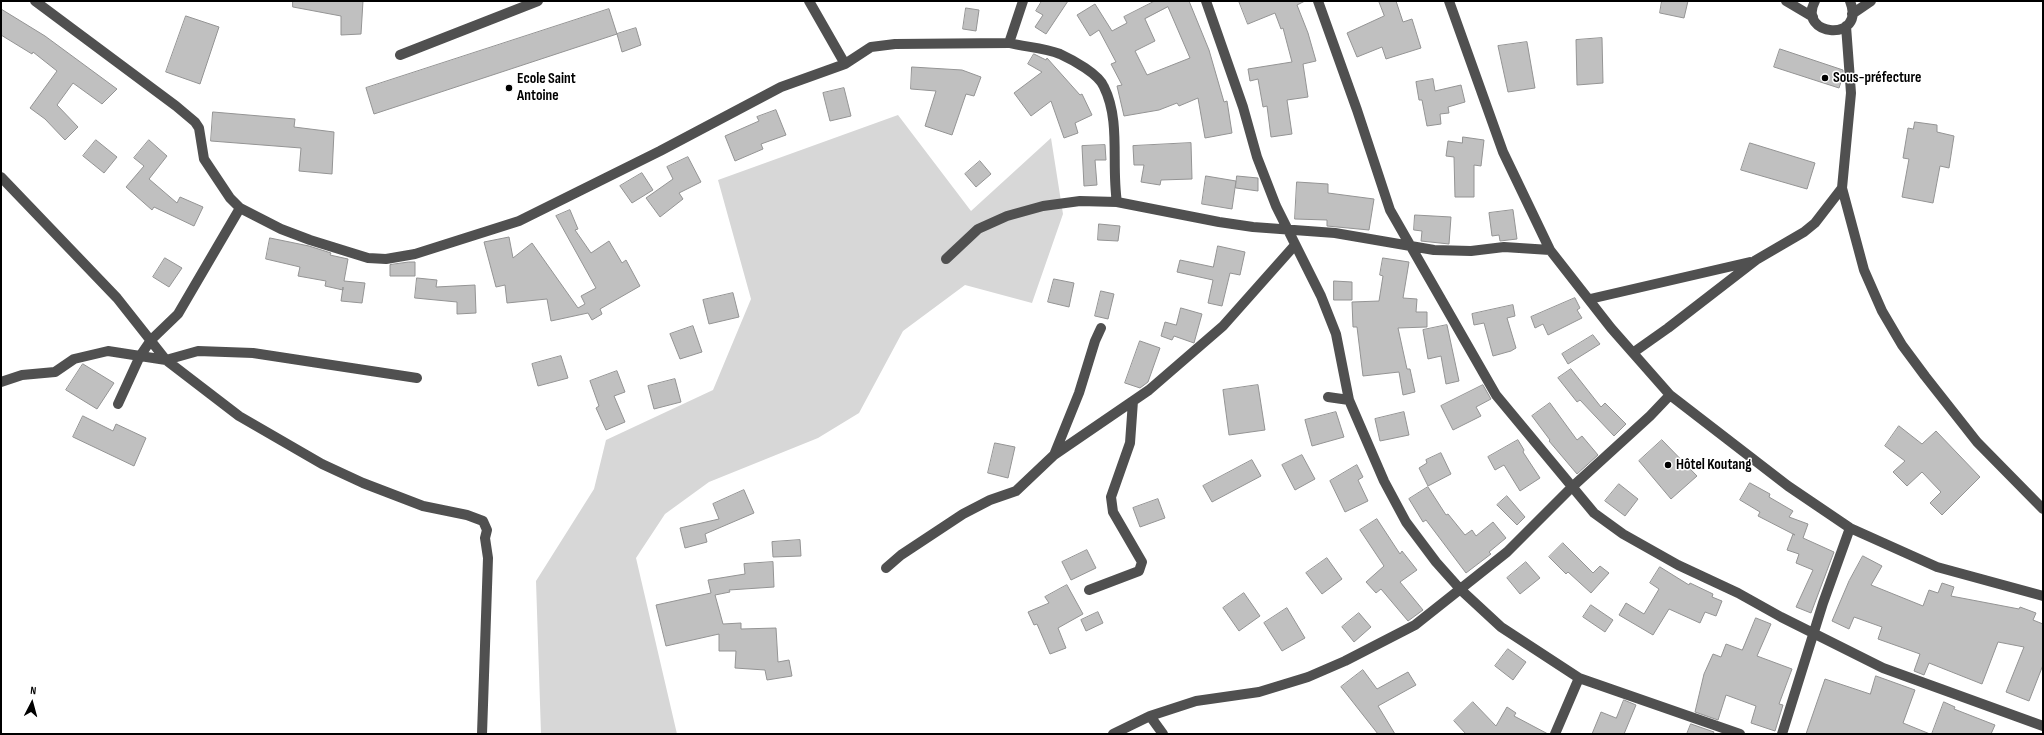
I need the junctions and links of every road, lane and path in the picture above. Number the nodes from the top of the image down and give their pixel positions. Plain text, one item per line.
1 (34, 1) edge
2 (538, 1) edge
3 (809, 1) edge
4 (1023, 1) edge
5 (1206, 1) edge
6 (1318, 1) edge
7 (1449, 1) edge
8 (1786, 1) edge
9 (1815, 1) edge
10 (1850, 1) edge
11 (1871, 1) edge
12 (1852, 14) junction
13 (1813, 17) junction
14 (1846, 26) junction
15 (1010, 43) junction
16 (400, 55) dead end
17 (846, 64) junction
18 (1, 178) edge
19 (1842, 188) junction
20 (1117, 202) junction
21 (240, 208) junction
22 (1287, 230) junction
23 (1295, 244) junction
24 (1412, 247) junction
25 (1550, 250) junction
26 (946, 259) dead end
27 (1756, 260) junction
28 (1590, 299) junction
29 (1101, 328) dead end
30 (151, 340) junction
31 (1634, 352) junction
32 (140, 356) junction
33 (166, 360) junction
34 (417, 378) dead end
35 (1, 382) edge
36 (1670, 395) junction
37 (1328, 397) dead end
38 (1350, 400) junction
39 (1133, 401) junction
40 (118, 404) dead end
41 (1054, 455) junction
42 (1571, 488) junction
43 (2043, 509) edge
44 (1850, 528) junction
45 (886, 568) dead end
46 (1089, 590) dead end
47 (1461, 590) junction
48 (2043, 596) edge
49 (1813, 633) junction
50 (1579, 678) junction
51 (1150, 716) junction
52 (2043, 726) edge
53 (482, 734) edge
54 (1113, 734) edge
55 (1163, 734) edge
56 (1555, 734) edge
57 (1740, 734) edge
58 (1782, 734) edge

1 - 21 street
2 - 16 street
3 - 17 street
4 - 15 street
5 - 22 street
6 - 24 street
7 - 25 street
8 - 13 street
9 - 13 street
10 - 12 street
11 - 12 street
12 - 14 street
13 - 14 street
14 - 19 street
15 - 17 street
15 - 20 street
17 - 21 street
18 - 30 street
19 - 27 street
19 - 43 street
20 - 22 street
20 - 26 street
21 - 30 street
22 - 23 street
22 - 24 street
23 - 38 street
23 - 39 street
24 - 25 street
24 - 42 street
25 - 28 street
27 - 28 street
27 - 31 street
28 - 31 street
29 - 41 street
30 - 32 street
30 - 33 street
31 - 36 street
32 - 33 street
32 - 35 street
32 - 40 street
33 - 34 street
33 - 53 street
36 - 42 street
36 - 44 street
37 - 38 street
38 - 47 street
39 - 41 street
39 - 46 street
41 - 45 street
42 - 47 street
42 - 49 street
44 - 48 street
44 - 49 street
47 - 50 street
47 - 51 street
49 - 52 street
49 - 58 street
50 - 56 street
50 - 57 street
51 - 54 street
51 - 55 street

